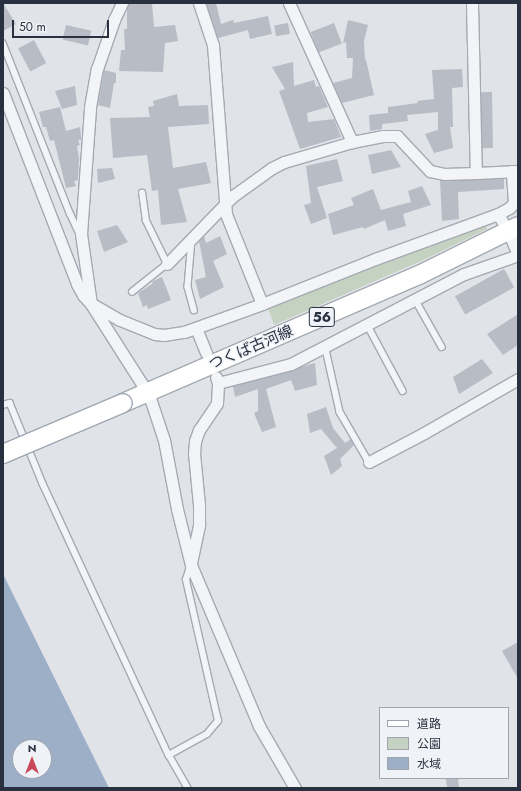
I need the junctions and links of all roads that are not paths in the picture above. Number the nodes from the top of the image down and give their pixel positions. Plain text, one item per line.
1 (122, 3) edge
2 (198, 3) edge
3 (289, 3) edge
4 (472, 3) edge
5 (3, 43) edge
6 (3, 93) edge
7 (352, 142) junction
8 (515, 171) edge
9 (476, 173) junction
10 (142, 193) dead end
11 (225, 204) junction
12 (498, 214) junction
13 (513, 228) edge
14 (81, 234) junction
15 (192, 239) junction
16 (518, 255) edge
17 (167, 264) junction
18 (132, 292) dead end
19 (415, 299) junction
20 (91, 304) junction
21 (262, 304) junction
22 (194, 310) dead end
23 (367, 323) junction
24 (196, 328) junction
25 (325, 345) junction
26 (442, 347) dead end
27 (206, 353) dead end
28 (518, 379) edge
29 (403, 391) dead end
30 (147, 393) junction
31 (3, 405) edge
32 (3, 454) edge
33 (369, 462) joint
34 (190, 565) junction
35 (169, 755) junction
36 (188, 788) edge
37 (295, 788) edge

1 - 14 street
2 - 11 street
3 - 7 street
4 - 9 street
5 - 14 lane
6 - 20 street
7 - 9 street
7 - 11 street
8 - 9 street
8 - 12 street
10 - 17 lane
11 - 15 street
11 - 21 street
12 - 13 street
12 - 21 street
13 - 16 street
13 - 30 main road, つくば古河線 / 56
14 - 20 street
15 - 17 street
15 - 22 lane
16 - 19 street
17 - 18 lane
19 - 23 street
19 - 26 lane
20 - 24 street
20 - 30 street
21 - 24 street
23 - 25 street
23 - 29 lane
24 - 27 street
25 - 33 lane
25 - 34 street
28 - 33 street
30 - 32 main road, つくば古河線 / 56, bridge
30 - 34 street
31 - 35 lane
34 - 35 lane
34 - 37 street
35 - 36 lane

